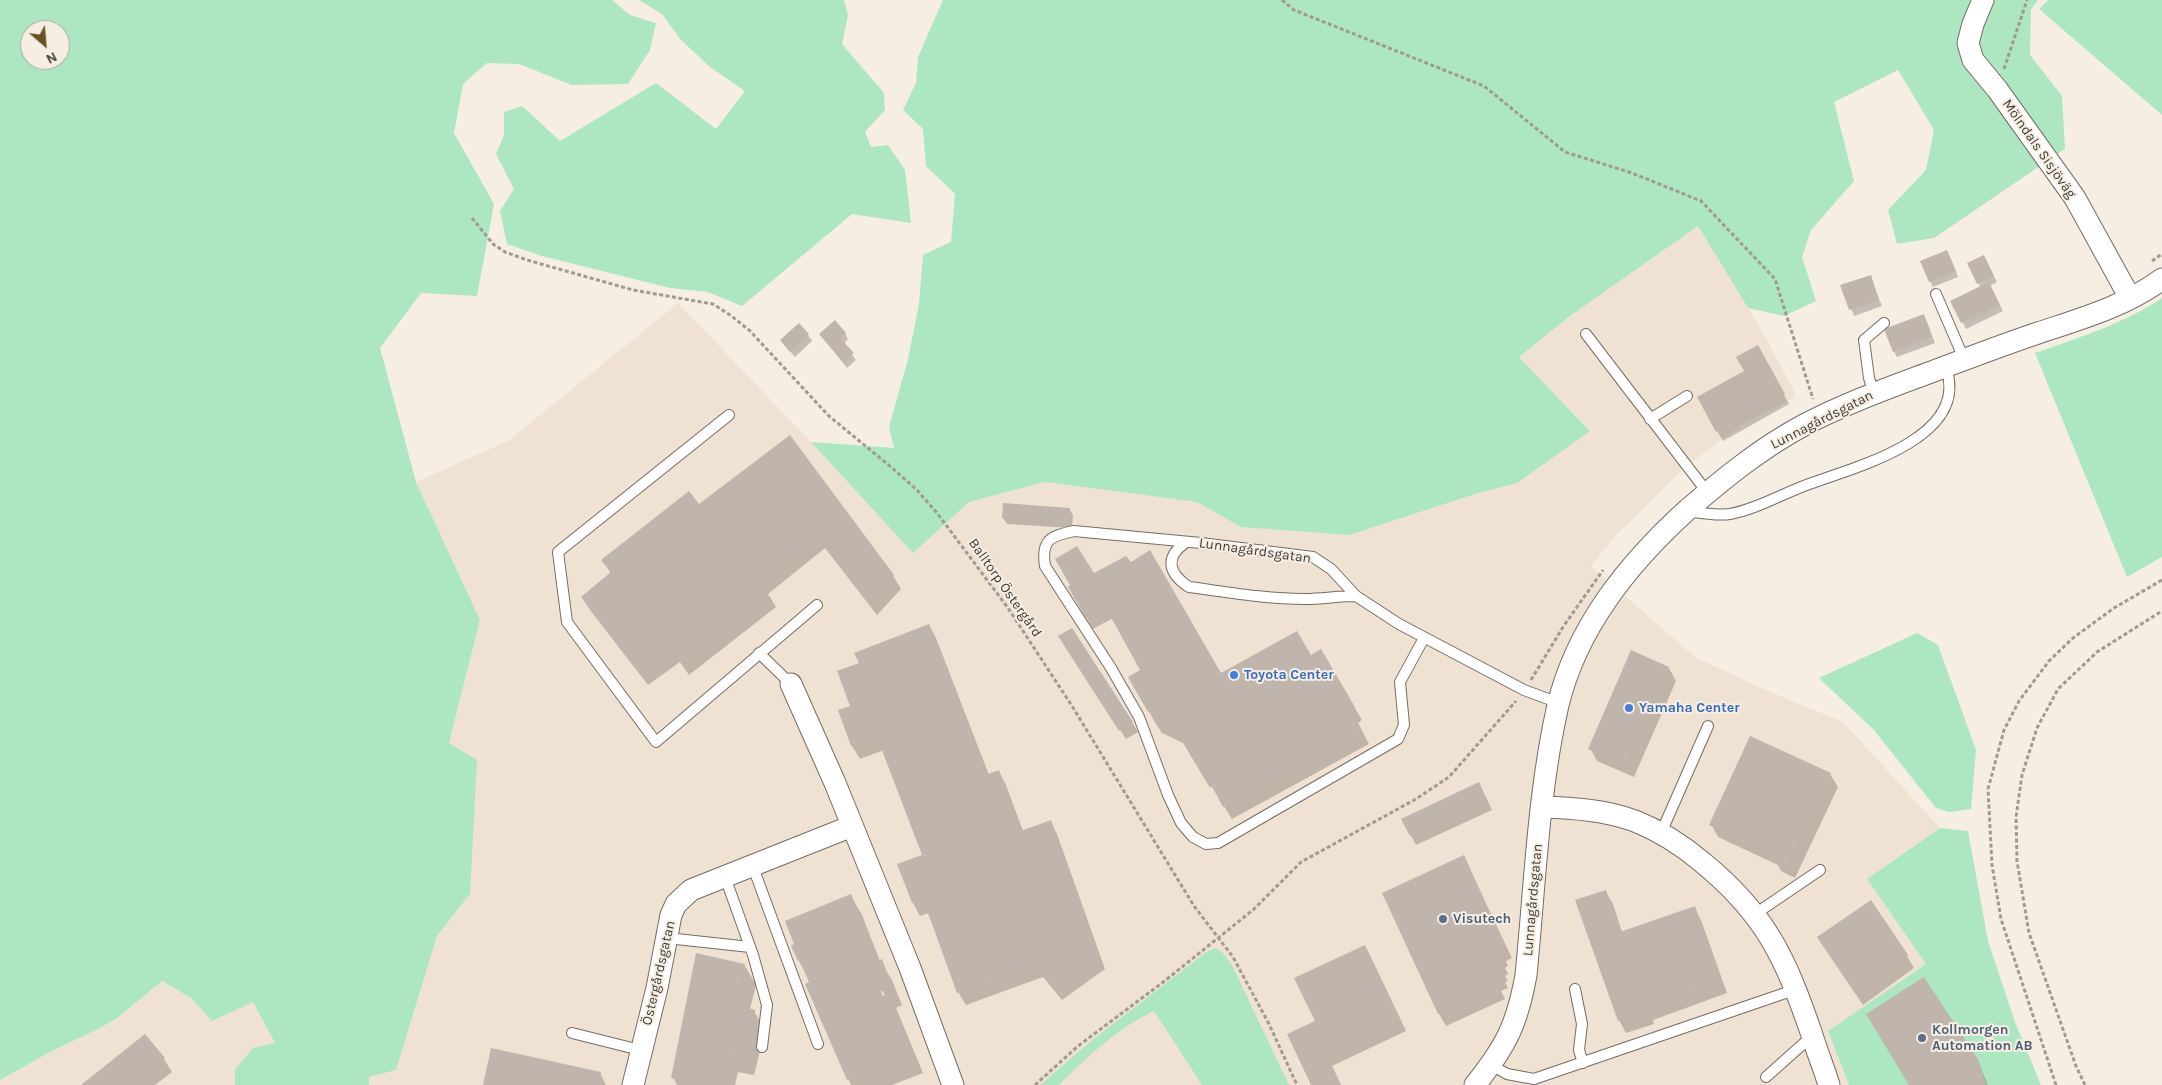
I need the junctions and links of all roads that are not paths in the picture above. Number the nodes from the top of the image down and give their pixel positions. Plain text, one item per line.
1 (1983, 0) edge
2 (2162, 279) edge
3 (1936, 294) dead end
4 (2130, 298) junction
5 (1884, 323) dead end
6 (1586, 334) dead end
7 (1964, 359) junction
8 (1945, 367) junction
9 (1874, 392) junction
10 (1687, 396) dead end
11 (729, 415) dead end
12 (1650, 420) junction
13 (1707, 492) junction
14 (1687, 511) junction
15 (1185, 543) junction
16 (1356, 596) junction
17 (816, 605) dead end
18 (1424, 638) junction
19 (759, 653) junction
20 (791, 684) joint
21 (1559, 703) junction
22 (1708, 726) dead end
23 (1542, 807) junction
24 (852, 826) junction
25 (1661, 833) junction
26 (753, 867) junction
27 (1820, 870) dead end
28 (725, 877) junction
29 (1755, 914) junction
30 (667, 938) junction
31 (750, 947) junction
32 (1575, 989) dead end
33 (1797, 989) junction
34 (572, 1033) dead end
35 (1812, 1036) junction
36 (818, 1044) dead end
37 (762, 1047) dead end
38 (640, 1050) junction
39 (1582, 1064) junction
40 (1491, 1065) junction
41 (1766, 1077) dead end
42 (633, 1085) edge
43 (953, 1085) edge
44 (1474, 1085) edge
45 (1829, 1085) edge

1 - 4 street, Mölndals Sisjöväg
2 - 4 street, Lunnagårdsgatan
3 - 7 lane
4 - 7 street, Lunnagårdsgatan
5 - 9 lane
6 - 12 lane
7 - 8 street, Lunnagårdsgatan
8 - 9 street, Lunnagårdsgatan
8 - 14 lane
9 - 13 street, Lunnagårdsgatan
10 - 12 lane
11 - 19 lane
12 - 13 lane
13 - 14 street, Lunnagårdsgatan
14 - 21 street, Lunnagårdsgatan
15 - 16 lane, Lunnagårdsgatan
15 - 16 lane, Lunnagårdsgatan
15 - 18 lane
16 - 18 lane, Lunnagårdsgatan
17 - 19 lane
18 - 21 lane, Lunnagårdsgatan
19 - 20 lane
20 - 24 street
21 - 23 street, Lunnagårdsgatan
22 - 25 lane
23 - 25 street
23 - 40 street, Lunnagårdsgatan
24 - 26 street, Östergårdsgatan
24 - 43 street
25 - 29 street
26 - 28 street, Östergårdsgatan
26 - 36 lane
27 - 29 lane
28 - 30 street, Östergårdsgatan
28 - 31 lane
29 - 33 street
30 - 31 lane
30 - 38 street, Östergårdsgatan
31 - 37 lane
32 - 39 lane
33 - 35 street
33 - 39 lane
34 - 38 lane
35 - 41 lane
35 - 45 street
38 - 42 street, Östergårdsgatan
39 - 40 lane
40 - 44 street, Lunnagårdsgatan

